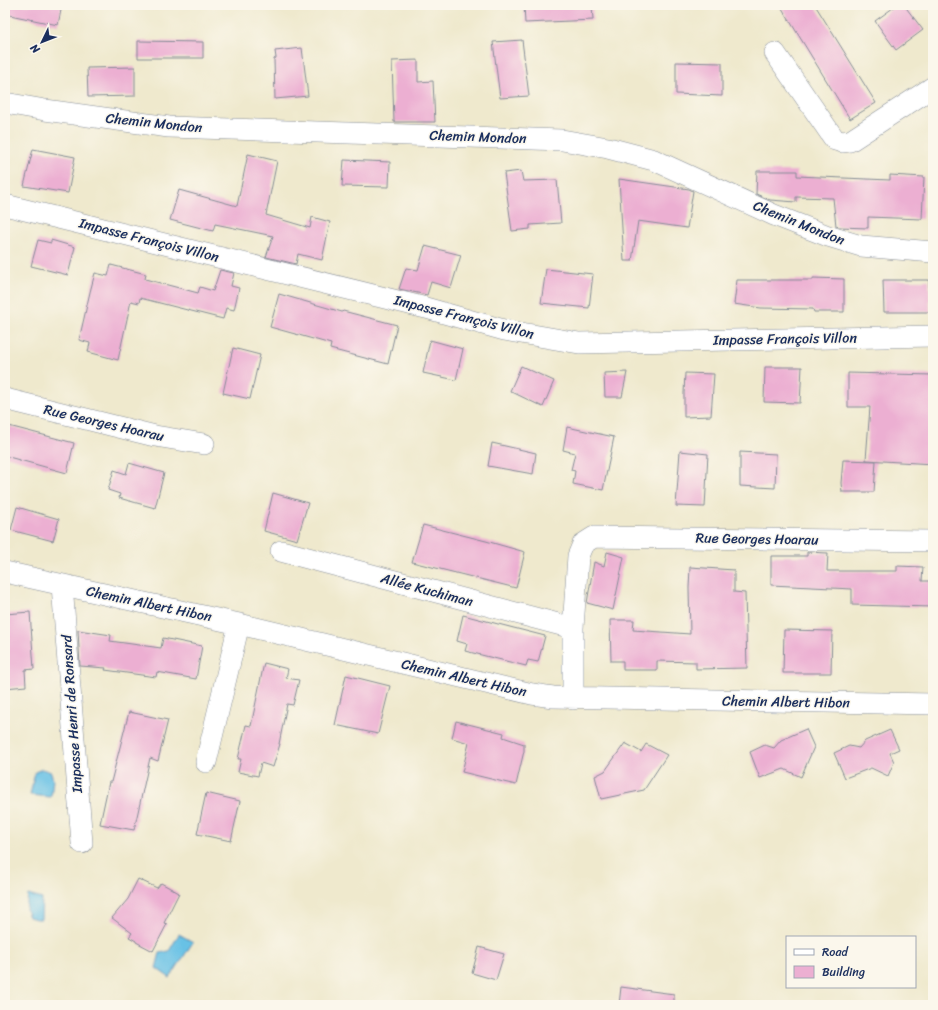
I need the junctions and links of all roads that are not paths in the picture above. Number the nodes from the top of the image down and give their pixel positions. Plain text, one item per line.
1 (776, 53) dead end
2 (933, 87) edge
3 (5, 103) edge
4 (5, 205) edge
5 (933, 252) edge
6 (933, 336) edge
7 (5, 399) edge
8 (204, 444) dead end
9 (933, 541) edge
10 (281, 551) dead end
11 (5, 572) edge
12 (62, 585) junction
13 (239, 624) junction
14 (573, 628) junction
15 (574, 699) junction
16 (933, 704) edge
17 (206, 762) dead end
18 (82, 843) dead end

1 - 2 street
3 - 5 street, Chemin Mondon
4 - 6 street, Impasse François Villon
7 - 8 street, Rue Georges Hoarau
9 - 14 street, Rue Georges Hoarau
10 - 14 street, Allée Kuchiman
11 - 12 street, Chemin Albert Hibon
12 - 13 street, Chemin Albert Hibon
12 - 18 street, Impasse Henri de Ronsard
13 - 15 street, Chemin Albert Hibon
13 - 17 street
14 - 15 street
15 - 16 street, Chemin Albert Hibon

